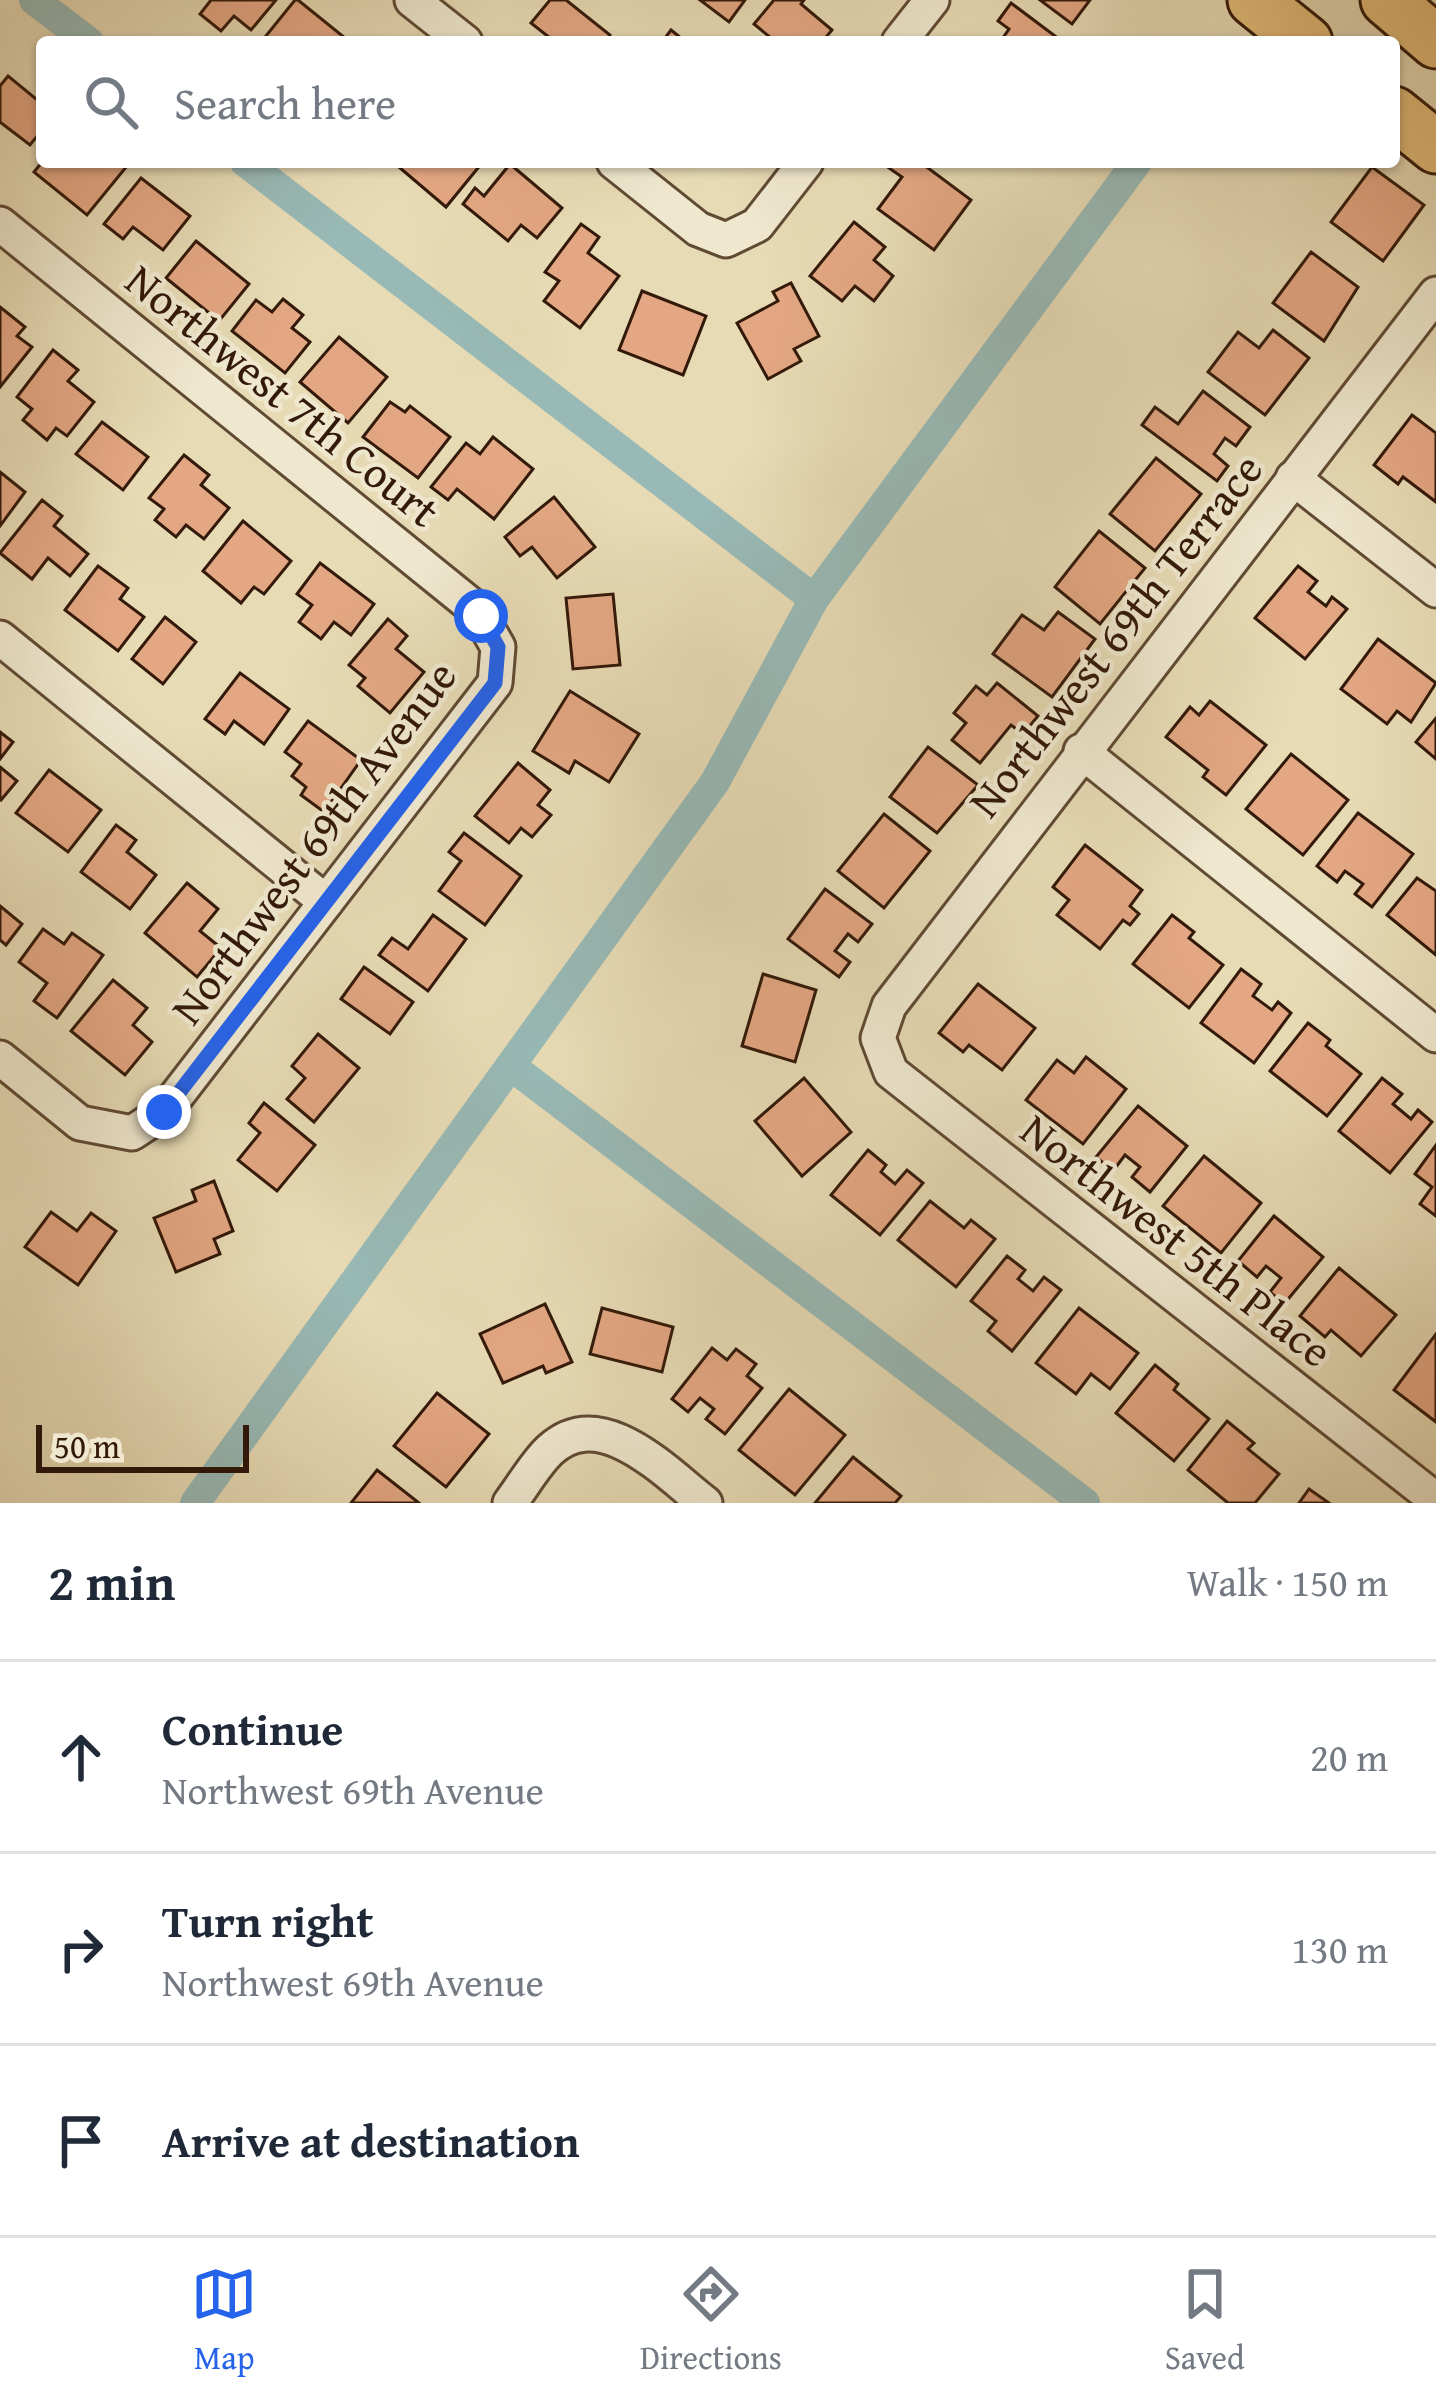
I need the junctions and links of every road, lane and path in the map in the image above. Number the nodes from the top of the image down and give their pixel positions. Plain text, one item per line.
1 (412, 0) edge
2 (1254, 0) edge
3 (1388, 0) edge
4 (928, 1) edge
5 (457, 36) edge
6 (903, 36) edge
7 (1299, 36) edge
8 (1436, 42) edge
9 (1400, 118) edge
10 (1436, 148) edge
11 (622, 168) edge
12 (801, 168) edge
13 (0, 224) edge
14 (1436, 294) edge
15 (1293, 478) junction
16 (1436, 590) edge
17 (0, 638) edge
18 (498, 647) joint
19 (1082, 752) junction
20 (326, 902) junction
21 (1436, 1035) edge
22 (878, 1038) joint
23 (0, 1058) edge
24 (1436, 1500) edge
25 (510, 1503) edge
26 (705, 1503) edge

1 - 5 street
2 - 7 main road
3 - 8 main road
4 - 6 street
9 - 10 main road
11 - 12 street
13 - 18 street, Northwest 7th Court
14 - 15 street, Northwest 69th Terrace
15 - 16 street
15 - 19 street, Northwest 69th Terrace
17 - 20 street
18 - 20 street, Northwest 69th Avenue
19 - 21 street
19 - 22 street, Northwest 69th Terrace
20 - 23 street, Northwest 69th Avenue
22 - 24 street, Northwest 5th Place
25 - 26 street

